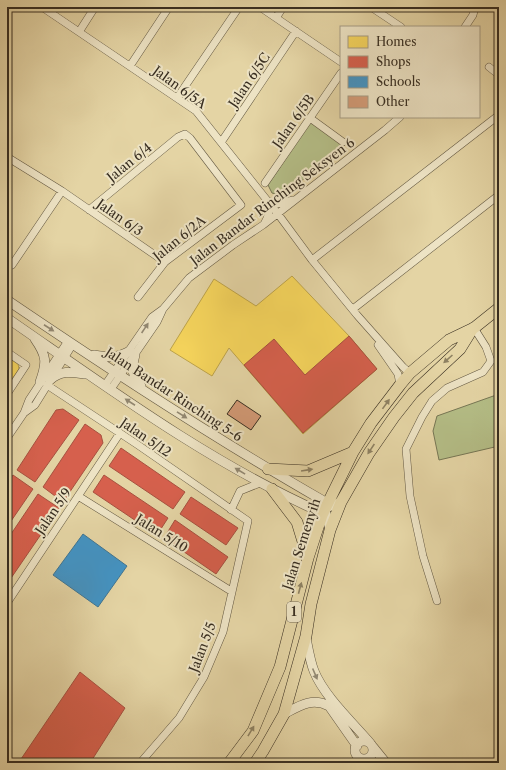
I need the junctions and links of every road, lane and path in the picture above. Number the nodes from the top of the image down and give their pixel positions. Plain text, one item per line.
1 (42, 7) edge
2 (95, 7) edge
3 (169, 7) edge
4 (239, 7) edge
5 (260, 7) edge
6 (283, 7) edge
7 (371, 7) edge
8 (475, 7) edge
9 (276, 18) junction
10 (400, 26) edge
11 (466, 26) edge
12 (296, 31) junction
13 (78, 32) junction
14 (340, 61) edge
15 (130, 66) junction
16 (489, 67) dead end
17 (340, 74) edge
18 (499, 75) edge
19 (177, 98) junction
20 (499, 115) edge
21 (310, 118) junction
22 (394, 118) edge
23 (399, 118) edge
24 (391, 125) junction
25 (222, 141) junction
26 (343, 142) dead end
27 (7, 157) edge
28 (265, 183) dead end
29 (62, 191) junction
30 (499, 195) edge
31 (299, 198) junction
32 (268, 201) junction
33 (241, 205) joint
34 (89, 210) junction
35 (278, 214) junction
36 (263, 226) junction
37 (312, 260) junction
38 (164, 262) junction
39 (10, 264) edge
40 (138, 297) dead end
41 (7, 300) edge
42 (499, 308) edge
43 (353, 309) junction
44 (7, 318) edge
45 (369, 328) junction
46 (474, 328) junction
47 (30, 334) junction
48 (70, 342) junction
49 (7, 352) edge
50 (132, 353) junction
51 (89, 354) junction
52 (61, 356) junction
53 (117, 373) junction
54 (410, 373) junction
55 (88, 374) junction
56 (46, 382) junction
57 (400, 385) junction
58 (108, 387) junction
59 (146, 392) junction
60 (7, 394) edge
61 (120, 434) junction
62 (7, 438) edge
63 (353, 452) junction
64 (268, 469) junction
65 (260, 483) junction
66 (272, 489) junction
67 (78, 496) junction
68 (341, 502) junction
69 (326, 509) junction
70 (231, 510) junction
71 (248, 521) joint
72 (330, 530) junction
73 (308, 558) junction
74 (231, 591) junction
75 (437, 601) dead end
76 (7, 603) edge
77 (306, 636) junction
78 (284, 714) junction
79 (371, 745) junction
80 (357, 746) junction
81 (369, 761) edge
82 (140, 763) edge
83 (229, 763) edge
84 (255, 763) edge
85 (386, 763) edge

1 - 13 street, Jalan 6/5A
2 - 13 street
3 - 15 street
4 - 19 street
5 - 9 street
6 - 9 street
7 - 10 street
8 - 11 street
9 - 12 street
12 - 14 street
12 - 25 street, Jalan 6/5C
13 - 15 street, Jalan 6/5A
15 - 19 street, Jalan 6/5A
16 - 18 street
17 - 21 street, Jalan 6/5B
19 - 25 street, Jalan 6/5A
20 - 37 street
21 - 26 street
21 - 28 street, Jalan 6/5B
22 - 24 street
23 - 24 street, Jalan Bandar Rinching Seksyen 6
24 - 31 street, Jalan Bandar Rinching Seksyen 6
25 - 32 street, Jalan 6/5A
27 - 29 street, Jalan 6/3
29 - 34 street, Jalan 6/3
29 - 39 street
30 - 43 street
31 - 32 street
31 - 35 street, Jalan Bandar Rinching Seksyen 6
32 - 35 street, Jalan 6/5A
32 - 36 street
33 - 34 street, Jalan 6/4
33 - 38 street, Jalan 6/2A
34 - 38 street, Jalan 6/3
35 - 36 street, Jalan Bandar Rinching Seksyen 6
35 - 37 street, Jalan 6/5A
36 - 50 street, Jalan Bandar Rinching Seksyen 6
37 - 43 street, Jalan 6/5A
38 - 40 street, Jalan 6/2A
41 -> 48 street, Jalan Bandar Rinching 5-6
42 - 46 main road, Jalan Semenyih / 1
43 - 45 street, Jalan 6/5A
44 - 47 street
45 - 54 street
45 - 57 street
46 - 54 main road, Jalan Semenyih / 1
46 -> 68 main road, Jalan Semenyih / 1
46 - 75 street
47 - 52 street
47 - 56 street
48 - 51 street, Jalan Bandar Rinching 5-6
48 - 52 street
49 - 60 street
50 - 51 street
50 - 53 street, Jalan Bandar Rinching Seksyen 6
50 - 59 street
51 - 53 street, Jalan Bandar Rinching 5-6
52 - 55 street
52 - 56 street
53 - 58 street, Jalan Bandar Rinching Seksyen 6
53 - 59 street, Jalan Bandar Rinching 5-6
54 - 57 main road, Jalan Semenyih / 1
55 - 56 street
55 - 58 street
56 - 61 street, Jalan 5/12
56 - 62 street
63 -> 57 main road, Jalan Semenyih / 1
65 -> 58 street
59 -> 64 street, Jalan Bandar Rinching 5-6
61 - 67 street, Jalan 5/9
61 - 70 street, Jalan 5/12
64 -> 63 main road
63 - 69 main road, Jalan Semenyih / 1
64 - 69 street, Jalan Bandar Rinching 5-6
65 - 66 street
65 - 70 street
66 - 69 street
66 - 73 main road
67 - 74 street, Jalan 5/10
67 - 76 street, Jalan 5/9
68 - 69 street
68 - 72 main road, Jalan Semenyih
69 - 72 street
69 - 73 main road, Jalan Semenyih / 1
70 - 71 street, Jalan 5/12
71 - 74 street, Jalan 5/5
72 - 77 main road, Jalan Semenyih
83 -> 73 main road, Jalan Semenyih / 1
74 - 82 street, Jalan 5/5
77 - 78 main road, Jalan Semenyih
77 -> 79 street
78 - 80 street
78 - 84 main road
79 - 80 street
79 - 81 street
79 - 85 street
80 - 81 street

